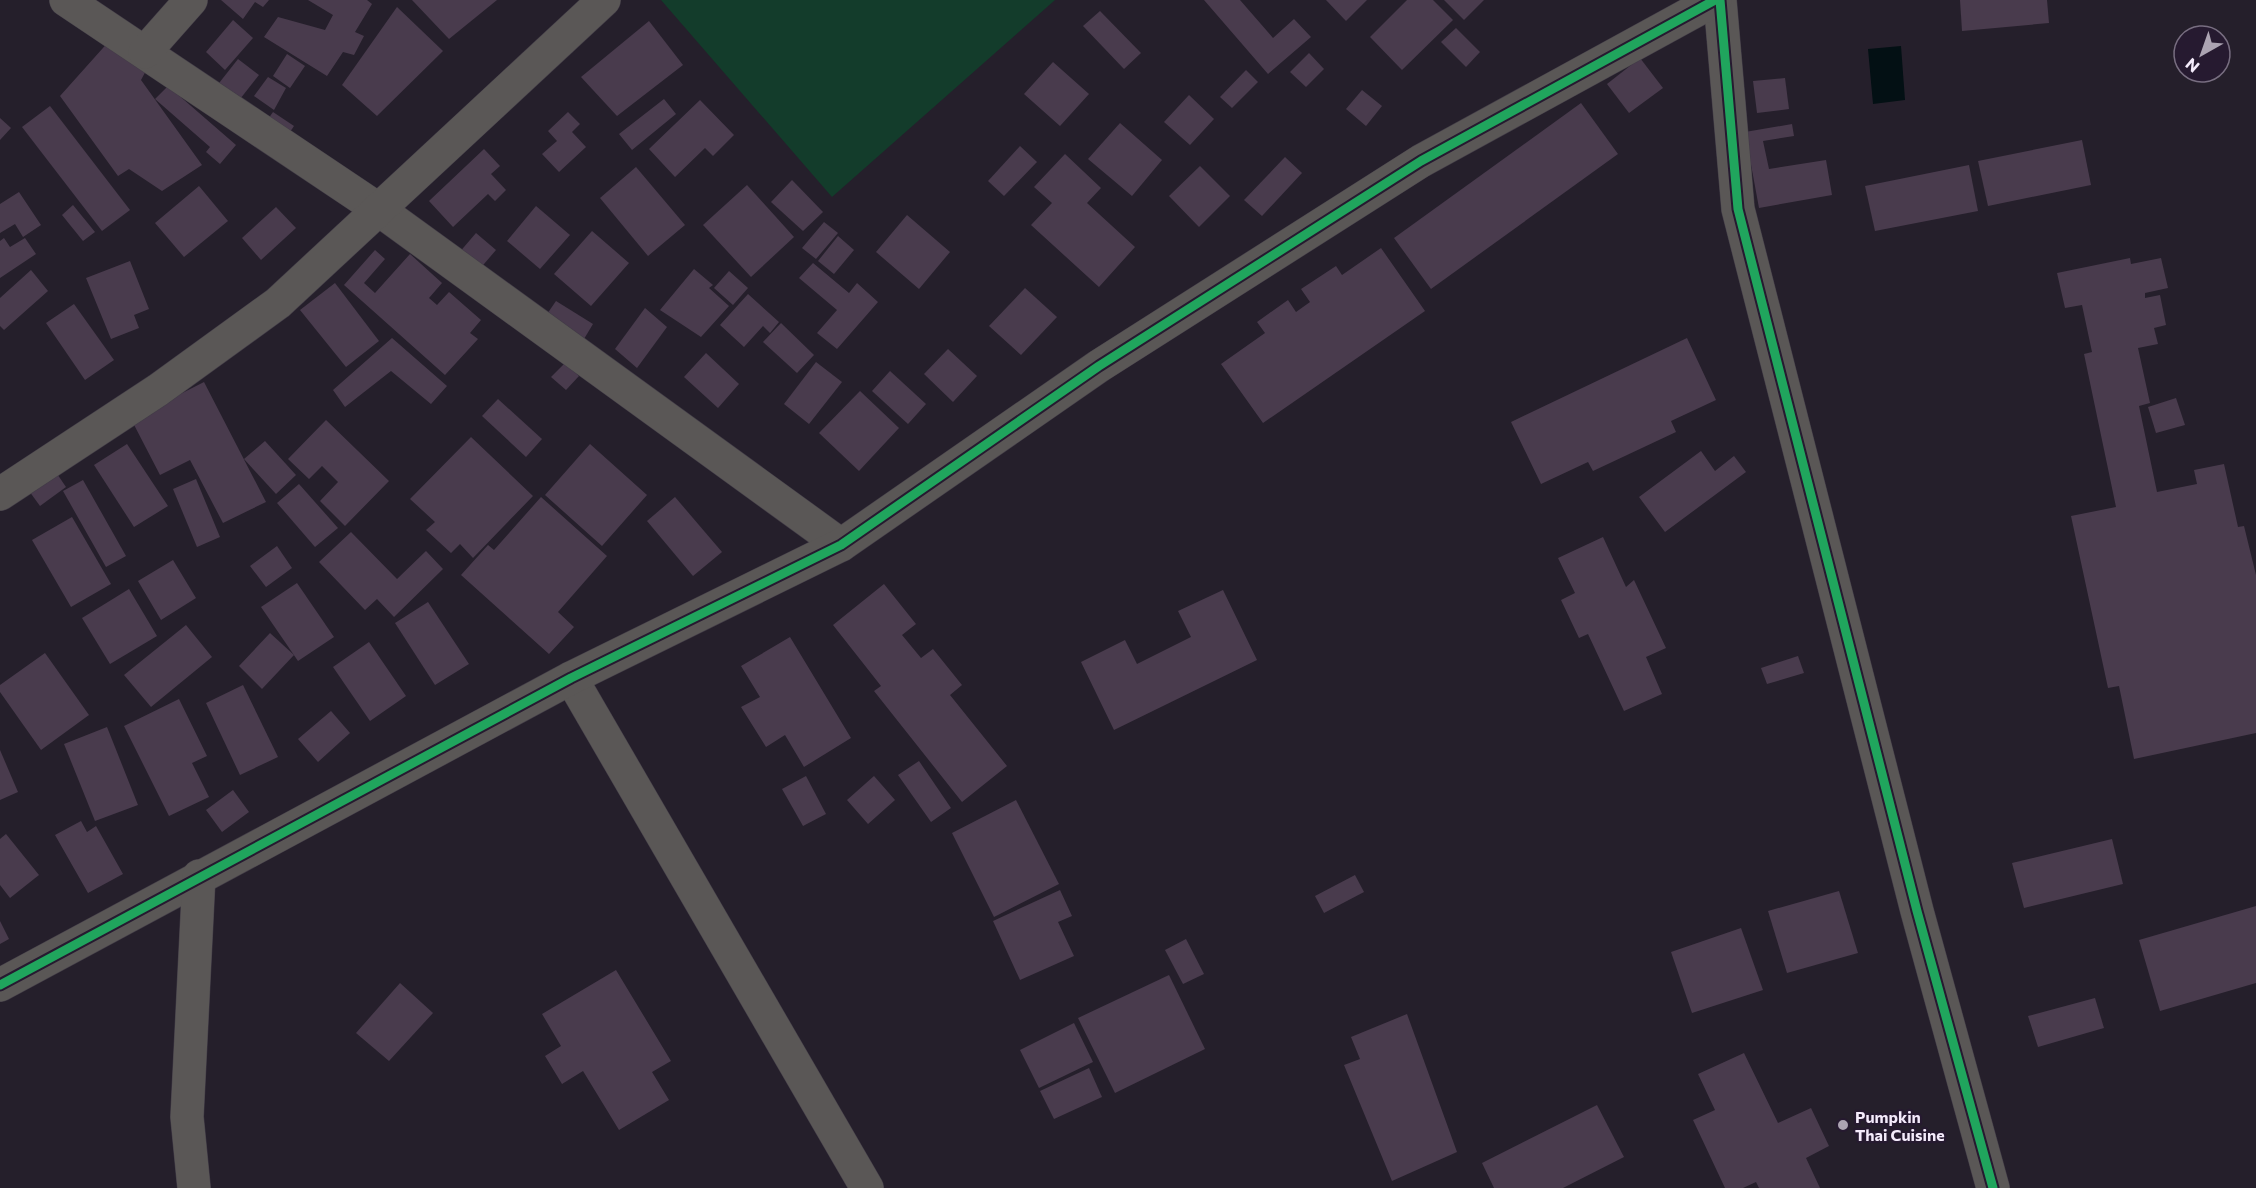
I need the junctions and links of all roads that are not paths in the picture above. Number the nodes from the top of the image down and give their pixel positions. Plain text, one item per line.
1 (66, 0) edge
2 (191, 0) edge
3 (603, 0) edge
4 (1715, 0) edge
5 (1720, 0) edge
6 (145, 52) junction
7 (378, 209) junction
8 (0, 494) edge
9 (841, 544) junction
10 (571, 678) junction
11 (199, 876) junction
12 (0, 985) edge
13 (194, 1188) edge
14 (867, 1188) edge
15 (1993, 1188) edge

1 - 6 street
2 - 6 street
3 - 7 street
4 - 9 street
5 - 15 street
6 - 7 street
7 - 8 street
7 - 9 street
9 - 10 street
10 - 11 street
10 - 14 street
11 - 12 street
11 - 13 street

